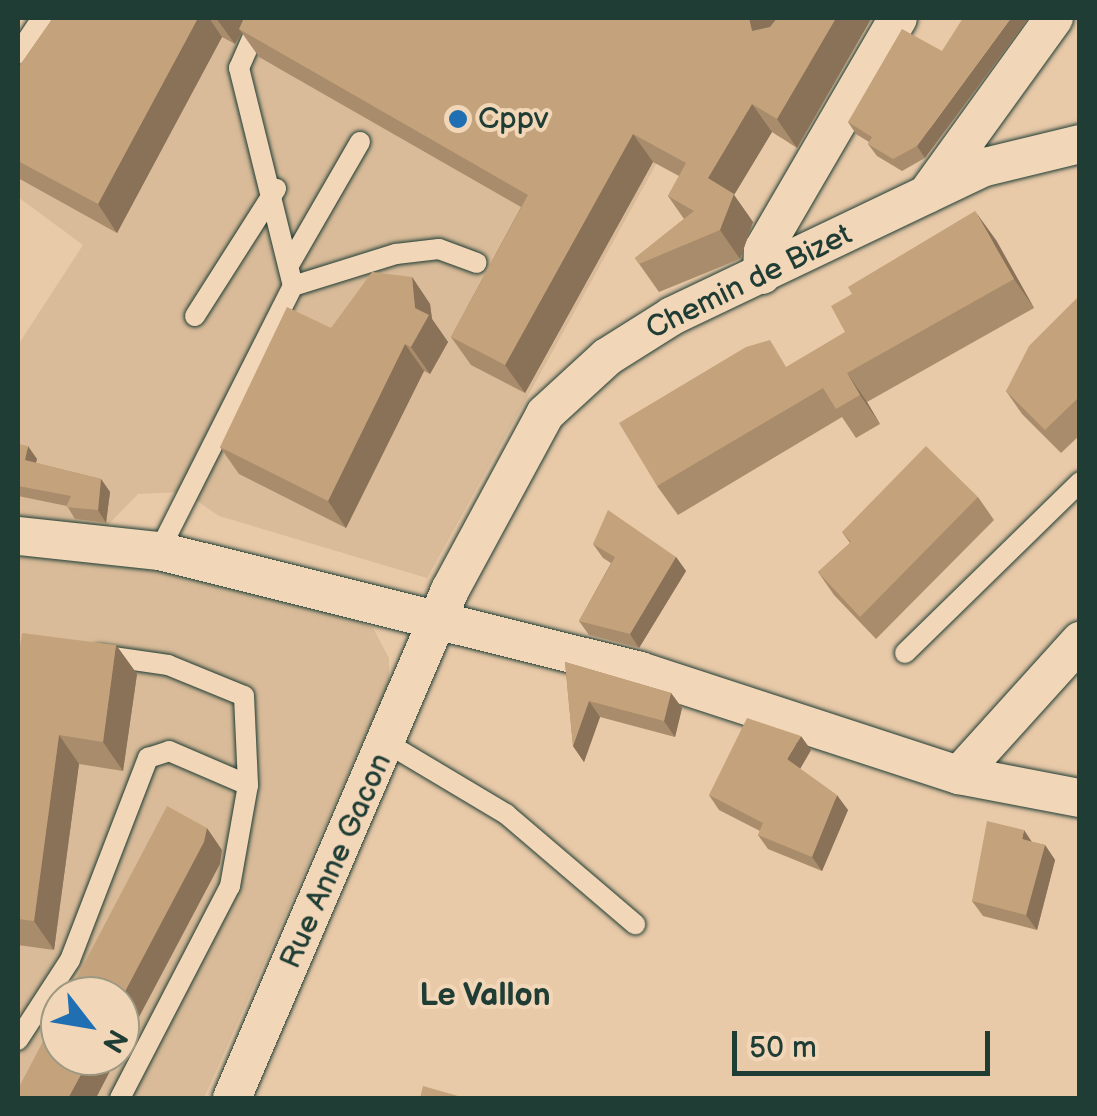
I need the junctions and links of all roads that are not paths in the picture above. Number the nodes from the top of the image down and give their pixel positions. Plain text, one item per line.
1 (42, 18) edge
2 (261, 18) edge
3 (1054, 18) edge
4 (893, 21) edge
5 (18, 54) edge
6 (360, 142) dead end
7 (1080, 144) edge
8 (276, 189) junction
9 (926, 196) junction
10 (478, 263) dead end
11 (762, 275) junction
12 (291, 276) junction
13 (195, 316) dead end
14 (1080, 482) edge
15 (18, 536) edge
16 (160, 551) junction
17 (437, 622) junction
18 (1080, 641) edge
19 (81, 652) edge
20 (906, 653) dead end
21 (387, 742) junction
22 (960, 775) junction
23 (248, 785) junction
24 (1080, 798) edge
25 (635, 924) dead end
26 (18, 1040) edge
27 (120, 1098) edge
28 (232, 1098) edge

1 - 5 lane
2 - 8 lane
3 - 9 street
4 - 11 street
6 - 12 lane
7 - 9 street, Chemin de Bizet
8 - 12 lane
8 - 13 lane
9 - 11 street, Chemin de Bizet
10 - 12 lane
11 - 17 street, Chemin de Bizet
12 - 16 lane
14 - 20 lane
15 - 16 street
16 - 17 street
17 - 21 street, Rue Anne Gacon
17 - 22 street
18 - 22 street
19 - 23 lane
21 - 25 lane
21 - 28 street, Rue Anne Gacon
22 - 24 street
23 - 26 lane
23 - 27 lane

